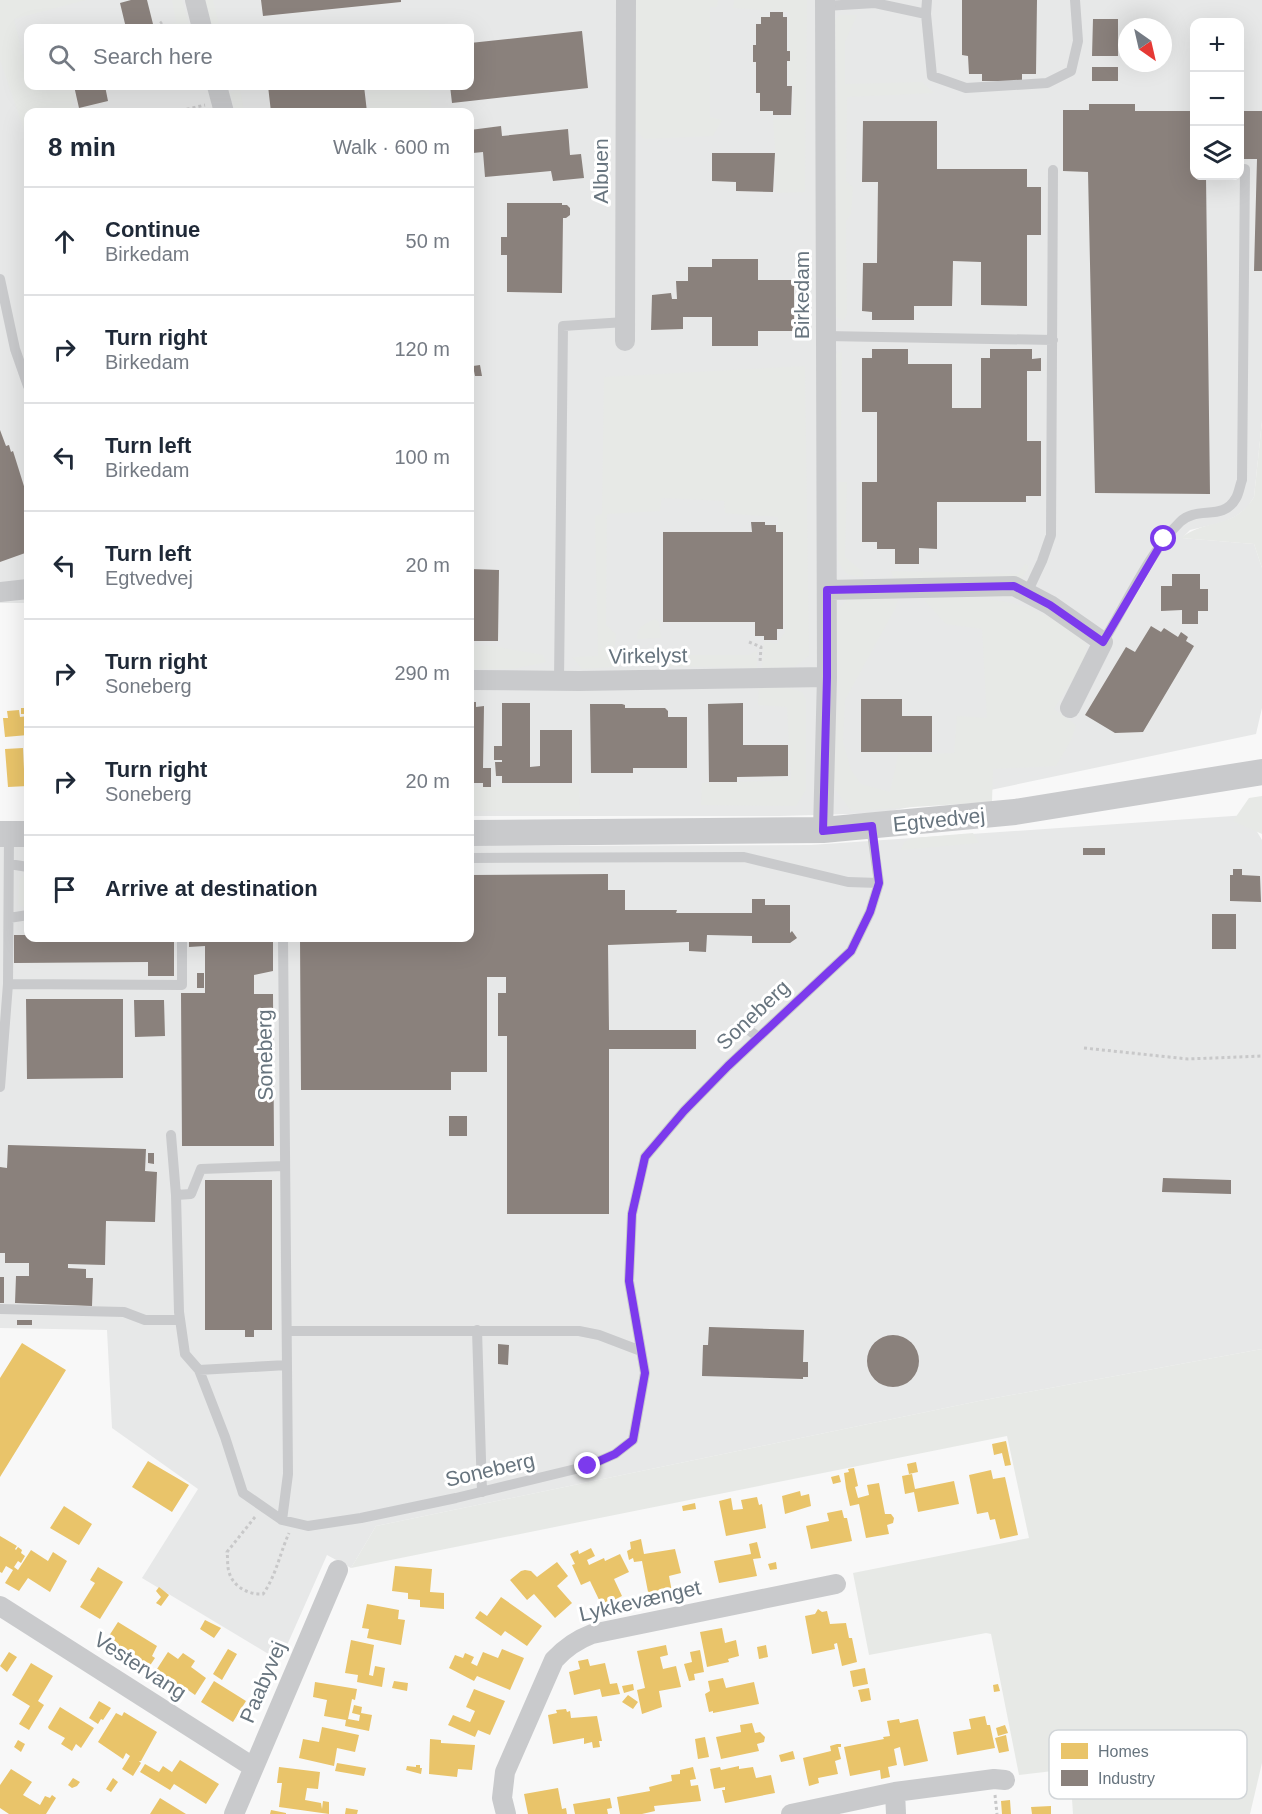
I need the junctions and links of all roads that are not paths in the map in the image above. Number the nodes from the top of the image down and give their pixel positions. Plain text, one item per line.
1 (195, 0) edge
2 (626, 0) edge
3 (927, 0) edge
4 (1075, 0) edge
5 (875, 1) edge
6 (825, 3) edge
7 (926, 14) junction
8 (201, 24) edge
9 (1245, 169) dead end
10 (1053, 170) dead end
11 (0, 279) edge
12 (625, 332) joint
13 (826, 336) junction
14 (1053, 340) junction
15 (24, 375) edge
16 (24, 589) edge
17 (827, 590) junction
18 (0, 592) edge
19 (1027, 593) junction
20 (1103, 642) junction
21 (827, 677) junction
22 (474, 680) edge
23 (559, 681) junction
24 (1070, 708) dead end
25 (1262, 772) edge
26 (872, 826) junction
27 (823, 831) junction
28 (474, 833) edge
29 (13, 834) edge
30 (547, 845) junction
31 (474, 857) edge
32 (9, 864) junction
33 (24, 866) edge
34 (879, 883) junction
35 (24, 916) edge
36 (9, 918) junction
37 (182, 942) edge
38 (283, 942) edge
39 (8, 984) junction
40 (741, 1024) dead end
41 (758, 1037) junction
42 (0, 1087) edge
43 (171, 1135) dead end
44 (285, 1167) junction
45 (176, 1195) junction
46 (0, 1309) edge
47 (180, 1320) junction
48 (477, 1330) junction
49 (287, 1331) junction
50 (642, 1352) junction
51 (287, 1365) junction
52 (199, 1370) junction
53 (482, 1492) junction
54 (282, 1520) junction
55 (338, 1570) dead end
56 (836, 1584) dead end
57 (0, 1606) edge
58 (253, 1767) junction
59 (1005, 1780) dead end
60 (895, 1792) junction
61 (234, 1814) edge
62 (506, 1814) edge
63 (790, 1814) edge
64 (896, 1814) edge

1 - 8 street
2 - 12 street, Albuen
3 - 7 lane
4 - 7 lane
5 - 6 lane
5 - 7 lane
6 - 13 street, Birkedam
9 - 20 lane
10 - 14 lane
11 - 15 lane
12 - 23 lane
13 - 14 lane
13 - 17 street, Birkedam
14 - 19 lane
16 - 18 street
17 - 19 street
17 - 21 street, Birkedam
19 - 20 street
20 - 24 street
21 - 23 street, Virkelyst
21 - 27 street, Birkedam
22 - 23 street, Virkelyst
25 - 26 street, Egtvedvej
26 - 27 street, Egtvedvej
26 - 34 lane, Soneberg
27 - 30 street, Egtvedvej
28 - 30 street, Egtvedvej
29 - 32 lane
30 - 31 lane
30 - 34 lane
32 - 33 lane
32 - 36 lane
34 - 41 lane, Soneberg
35 - 36 lane
36 - 39 lane
37 - 39 lane
38 - 44 lane, Soneberg
39 - 42 lane
40 - 41 lane
41 - 50 lane, Soneberg
43 - 45 lane
44 - 45 lane
44 - 49 lane, Soneberg
45 - 47 lane
46 - 47 lane
47 - 52 lane
48 - 49 lane
48 - 50 lane
48 - 53 lane
49 - 51 lane, Soneberg
50 - 53 lane, Soneberg
51 - 52 lane
51 - 54 lane, Soneberg
52 - 54 lane
53 - 54 lane, Soneberg
55 - 58 street, Paabyvej
56 - 62 street, Lykkevænget
57 - 58 street, Vestervang
58 - 61 street, Paabyvej
59 - 60 street
60 - 63 street
60 - 64 street

